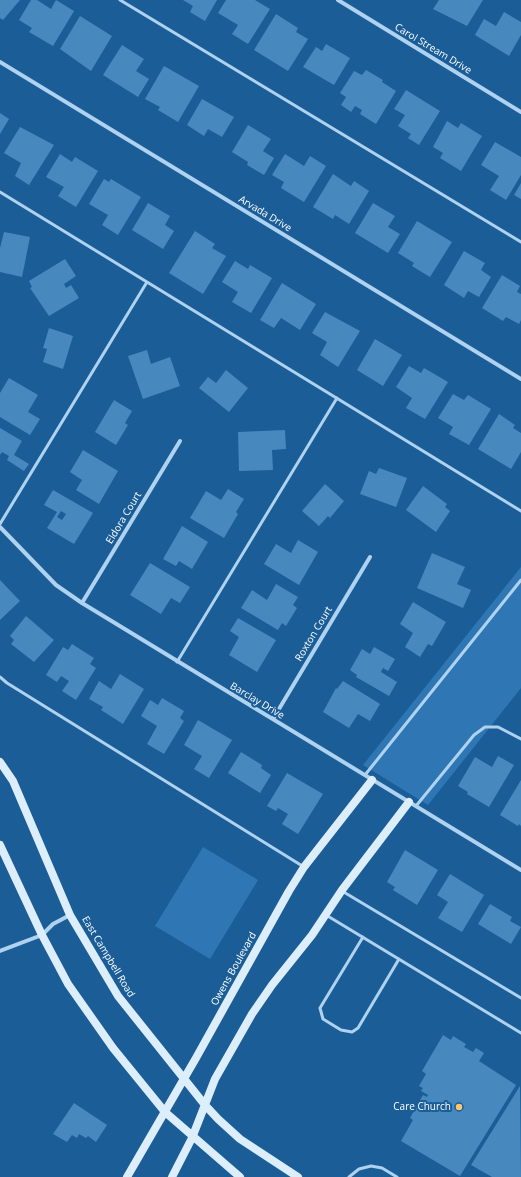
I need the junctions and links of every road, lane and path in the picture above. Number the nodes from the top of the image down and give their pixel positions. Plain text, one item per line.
1 (120, 0) edge
2 (338, 0) edge
3 (0, 62) edge
4 (521, 112) edge
5 (0, 192) edge
6 (521, 242) edge
7 (147, 282) junction
8 (520, 378) edge
9 (337, 398) junction
10 (180, 441) dead end
11 (521, 511) edge
12 (0, 524) edge
13 (0, 527) edge
14 (370, 557) dead end
15 (521, 580) edge
16 (82, 604) junction
17 (177, 662) junction
18 (0, 678) edge
19 (273, 719) junction
20 (521, 739) edge
21 (0, 762) edge
22 (369, 777) junction
23 (413, 804) junction
24 (0, 845) edge
25 (304, 867) junction
26 (521, 870) edge
27 (342, 890) junction
28 (70, 915) junction
29 (326, 915) junction
30 (42, 935) junction
31 (363, 937) junction
32 (0, 951) edge
33 (399, 959) junction
34 (521, 998) edge
35 (521, 1033) edge
36 (184, 1079) junction
37 (205, 1105) junction
38 (165, 1112) junction
39 (192, 1138) junction
40 (127, 1177) edge
41 (172, 1177) edge
42 (240, 1177) edge
43 (298, 1177) edge
44 (350, 1177) edge
45 (397, 1177) edge

1 - 6 lane
2 - 4 street, Carol Stream Drive
3 - 8 street, Arvada Drive
5 - 7 lane
7 - 9 lane
7 - 12 lane
9 - 11 lane
9 - 17 lane
10 - 16 street, Eldora Court
13 - 16 street, Barclay Drive
14 - 19 street, Roxton Court
15 - 22 lane
16 - 17 street, Barclay Drive
17 - 19 street, Barclay Drive
18 - 25 lane
19 - 22 street, Barclay Drive
20 - 23 lane
21 - 28 main road, East Campbell Road
22 - 23 street, Barclay Drive
22 - 25 main road, Owens Boulevard
23 - 26 street, Barclay Drive
23 - 27 main road
24 - 30 main road
25 - 36 main road, Owens Boulevard
27 - 29 main road
27 - 34 lane
28 - 30 street
28 - 36 main road, East Campbell Road
29 - 31 lane
29 - 37 main road
30 - 32 street
30 - 38 main road
31 - 33 lane
31 - 33 lane
33 - 35 lane
36 - 37 main road, East Campbell Road
36 - 38 main road, Owens Boulevard
37 - 39 main road
37 - 43 main road, East Campbell Road
38 - 39 main road
38 - 40 main road, Owens Boulevard
39 - 41 main road
39 - 42 main road
44 - 45 lane

